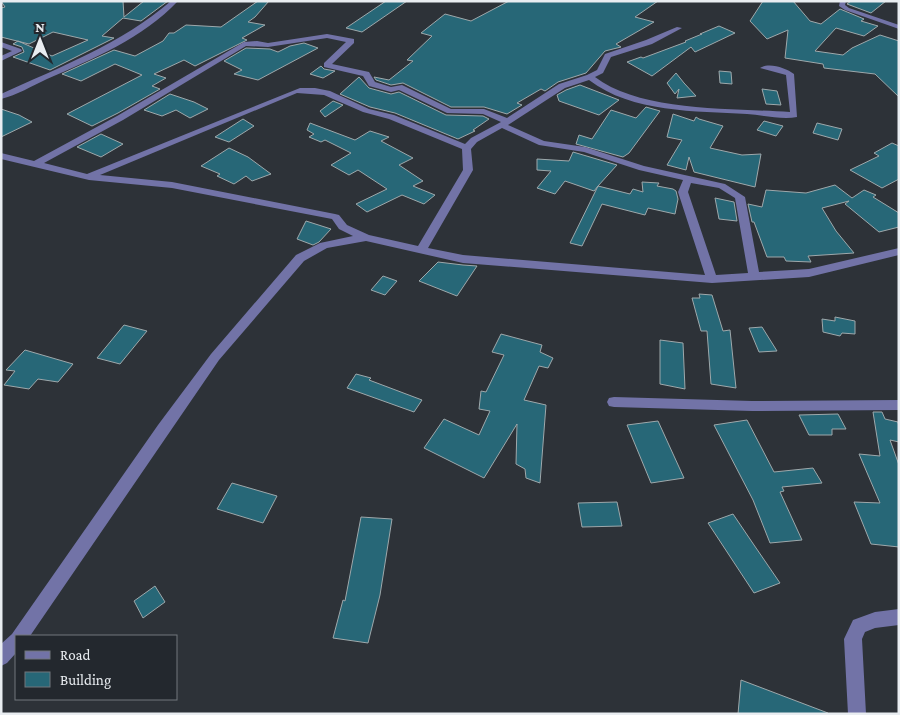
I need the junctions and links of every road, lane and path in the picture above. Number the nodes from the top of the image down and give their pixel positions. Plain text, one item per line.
1 (175, 1) edge
2 (843, 1) edge
3 (899, 27) edge
4 (679, 28) dead end
5 (1, 44) edge
6 (1, 59) edge
7 (764, 68) dead end
8 (590, 77) junction
9 (1, 97) edge
10 (504, 123) junction
11 (466, 148) junction
12 (1, 156) edge
13 (34, 165) junction
14 (89, 177) junction
15 (688, 179) junction
16 (366, 238) junction
17 (420, 251) junction
18 (899, 251) edge
19 (754, 276) junction
20 (712, 279) junction
21 (614, 402) dead end
22 (899, 405) edge
23 (899, 617) edge
24 (21, 635) edge
25 (15, 642) edge
26 (1, 657) edge
27 (857, 714) edge

1 - 9 street
2 - 3 street
4 - 8 street
5 - 6 street
7 - 8 street
8 - 10 street
10 - 11 street
10 - 13 street
10 - 15 street
11 - 14 street
11 - 17 street
12 - 13 street
13 - 14 street
14 - 16 street
15 - 19 street
15 - 20 street
16 - 17 street
16 - 24 street
17 - 20 street
18 - 19 street
19 - 20 street
21 - 22 street
23 - 27 street
25 - 26 street

